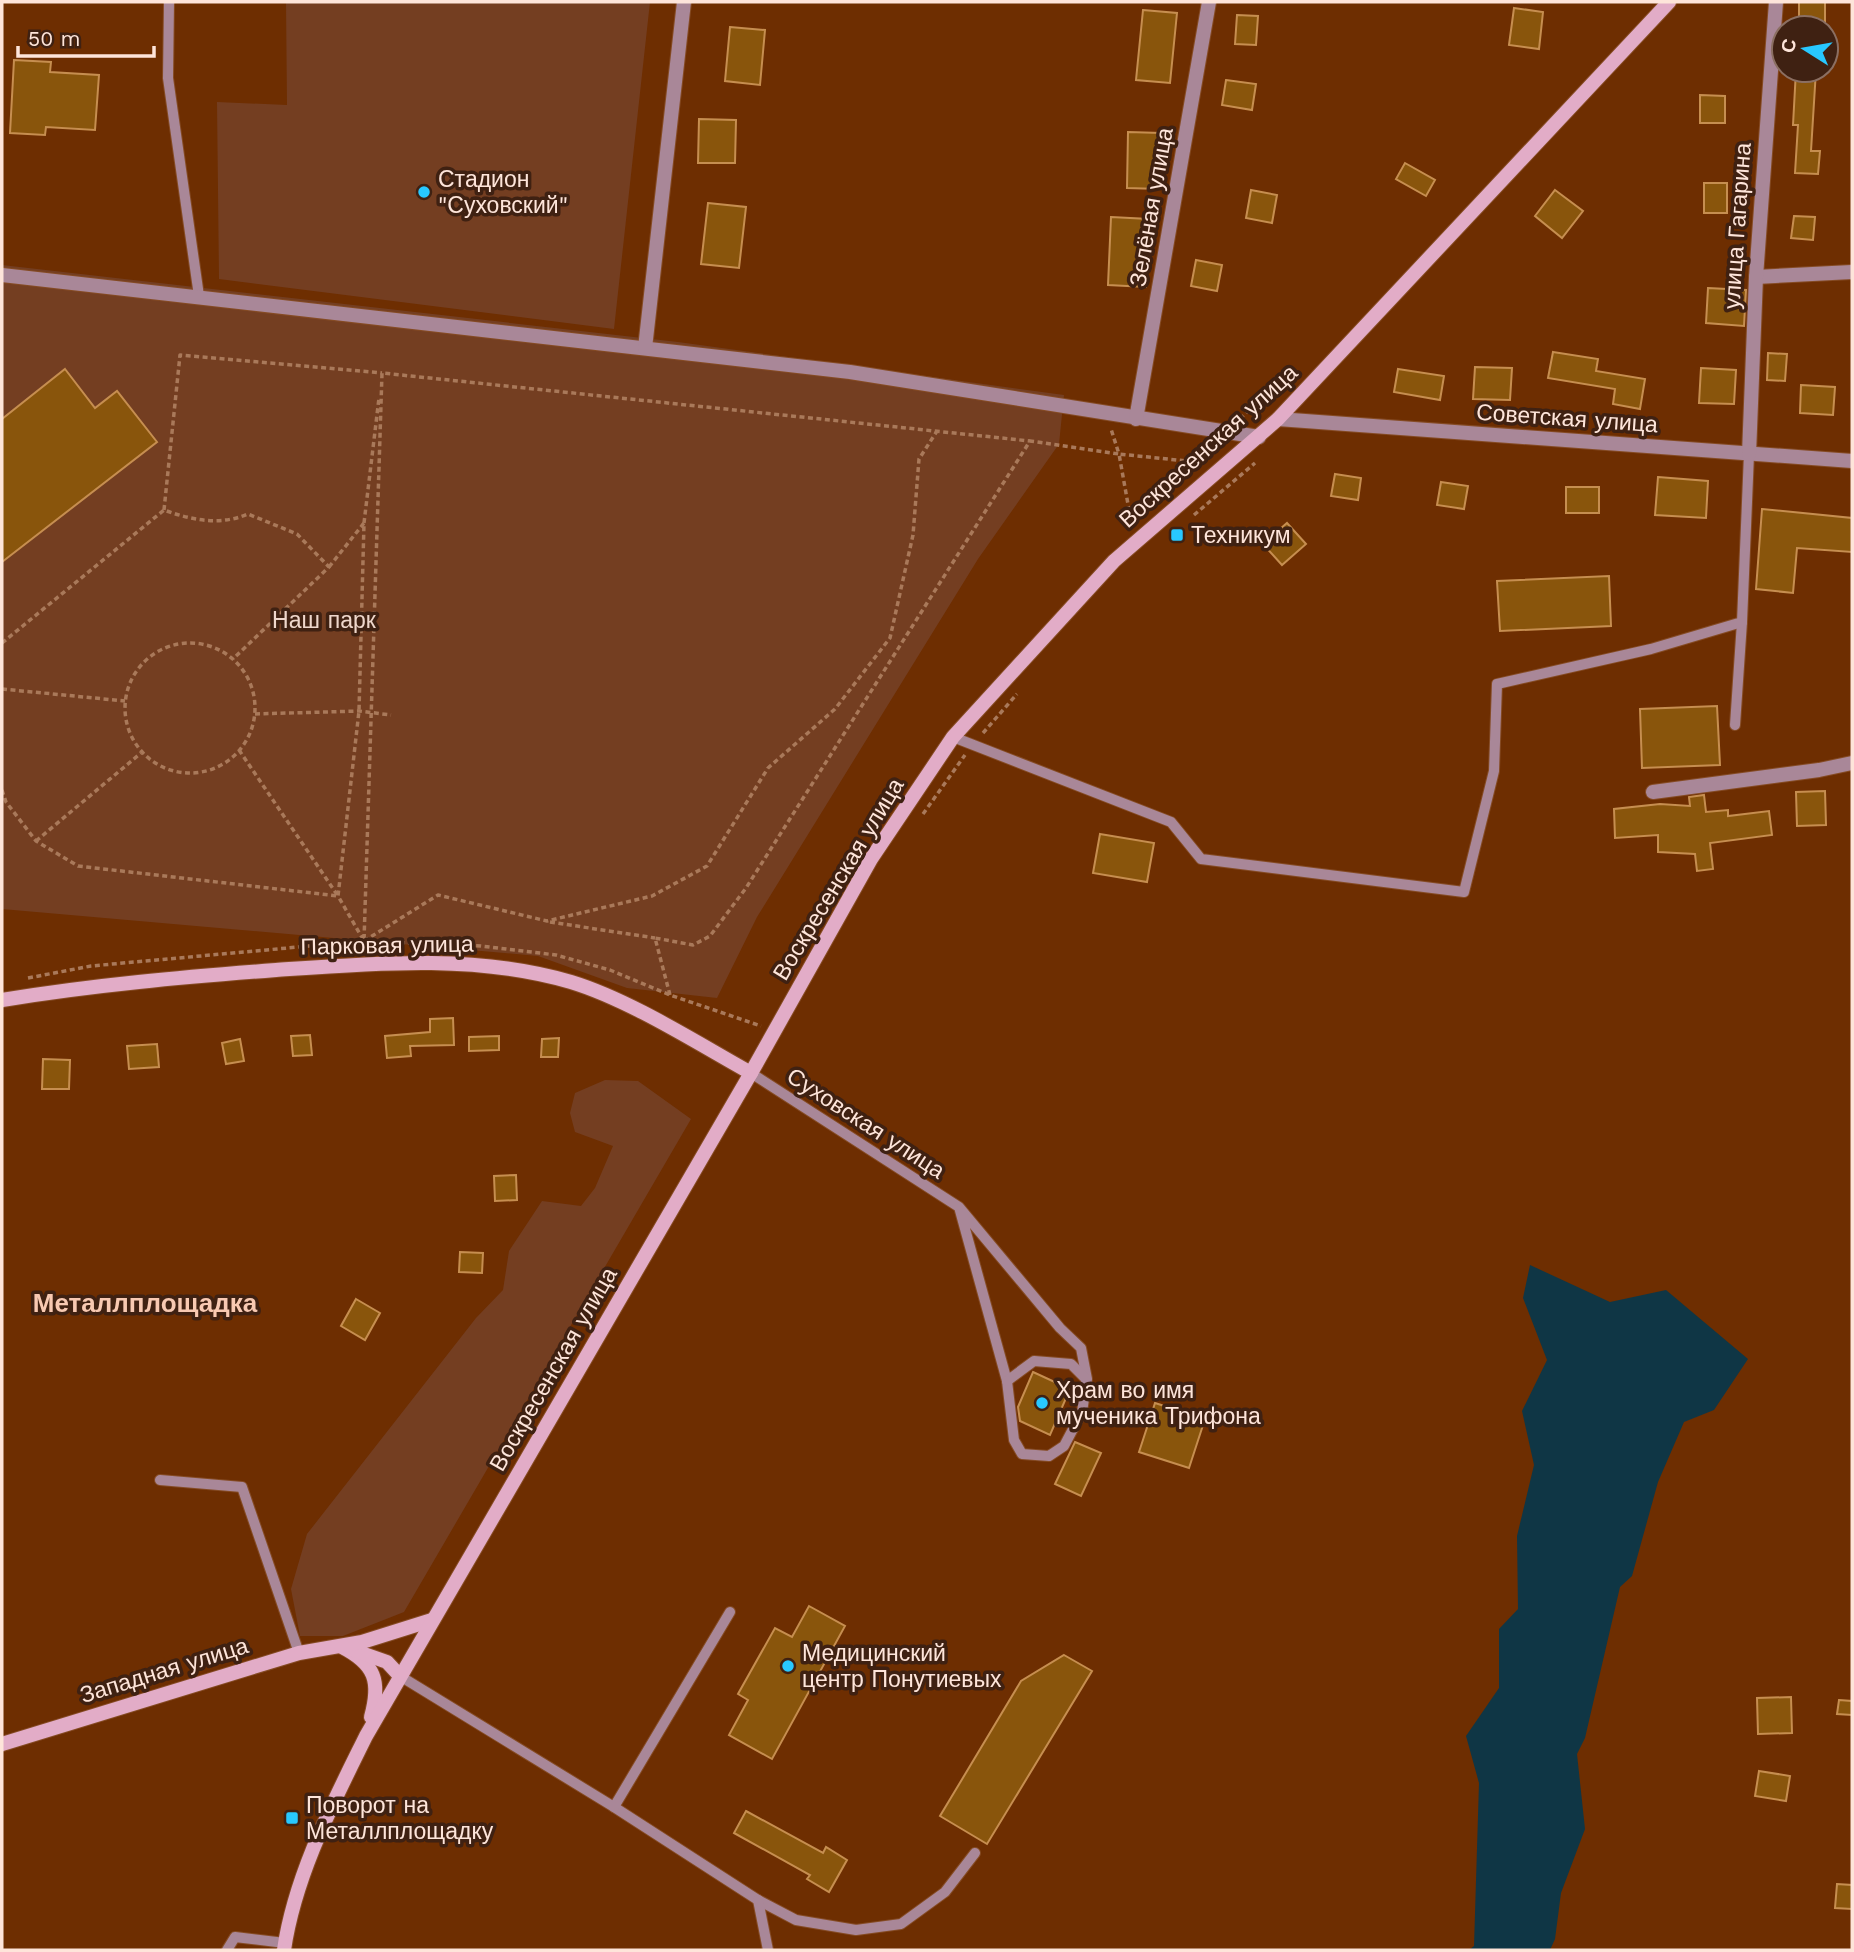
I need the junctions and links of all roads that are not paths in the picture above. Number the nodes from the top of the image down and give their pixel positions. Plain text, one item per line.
1 (169, 2) edge
2 (684, 2) edge
3 (1209, 2) edge
4 (1669, 2) edge
5 (1776, 2) edge
6 (1852, 272) edge
7 (2, 275) edge
8 (1756, 277) junction
9 (199, 296) junction
10 (645, 348) junction
11 (1136, 419) junction
12 (1278, 419) junction
13 (1259, 437) junction
14 (1749, 454) junction
15 (1852, 461) edge
16 (1742, 622) junction
17 (1735, 725) dead end
18 (953, 737) junction
19 (1852, 763) edge
20 (1653, 792) dead end
21 (2, 1000) edge
22 (751, 1073) junction
23 (959, 1207) junction
24 (1087, 1379) junction
25 (1007, 1381) junction
26 (160, 1480) dead end
27 (730, 1612) dead end
28 (432, 1620) junction
29 (342, 1647) junction
30 (299, 1653) junction
31 (400, 1676) junction
32 (366, 1736) junction
33 (2, 1744) edge
34 (614, 1807) junction
35 (975, 1853) dead end
36 (758, 1900) junction
37 (284, 1947) edge
38 (227, 1950) edge
39 (768, 1950) edge

1 - 9 lane
2 - 10 street
3 - 11 street, Зелёная улица
4 - 12 street, Воскресенская улица
5 - 8 street, улица Гагарина
6 - 8 street
7 - 9 street
8 - 14 street, улица Гагарина
9 - 10 street
10 - 11 street
11 - 13 street
12 - 13 street, Воскресенская улица
12 - 14 street, Советская улица
13 - 18 street, Воскресенская улица
14 - 15 street, Советская улица
14 - 16 lane
16 - 17 lane
16 - 18 lane
18 - 22 street, Воскресенская улица
19 - 20 street
21 - 22 street, Парковая улица
22 - 23 lane, Суховская улица
22 - 28 street, Воскресенская улица
23 - 24 lane, Суховская улица
23 - 25 lane
24 - 25 lane
24 - 25 lane
26 - 30 lane
27 - 34 lane
28 - 29 street
28 - 31 street, Воскресенская улица
29 - 30 street, Западная улица
29 - 31 street
29 - 32 street
30 - 33 street, Западная улица
31 - 32 street, Воскресенская улица
31 - 34 lane
32 - 37 street, Воскресенская улица
34 - 36 lane
35 - 36 lane
36 - 39 lane
37 - 38 lane

